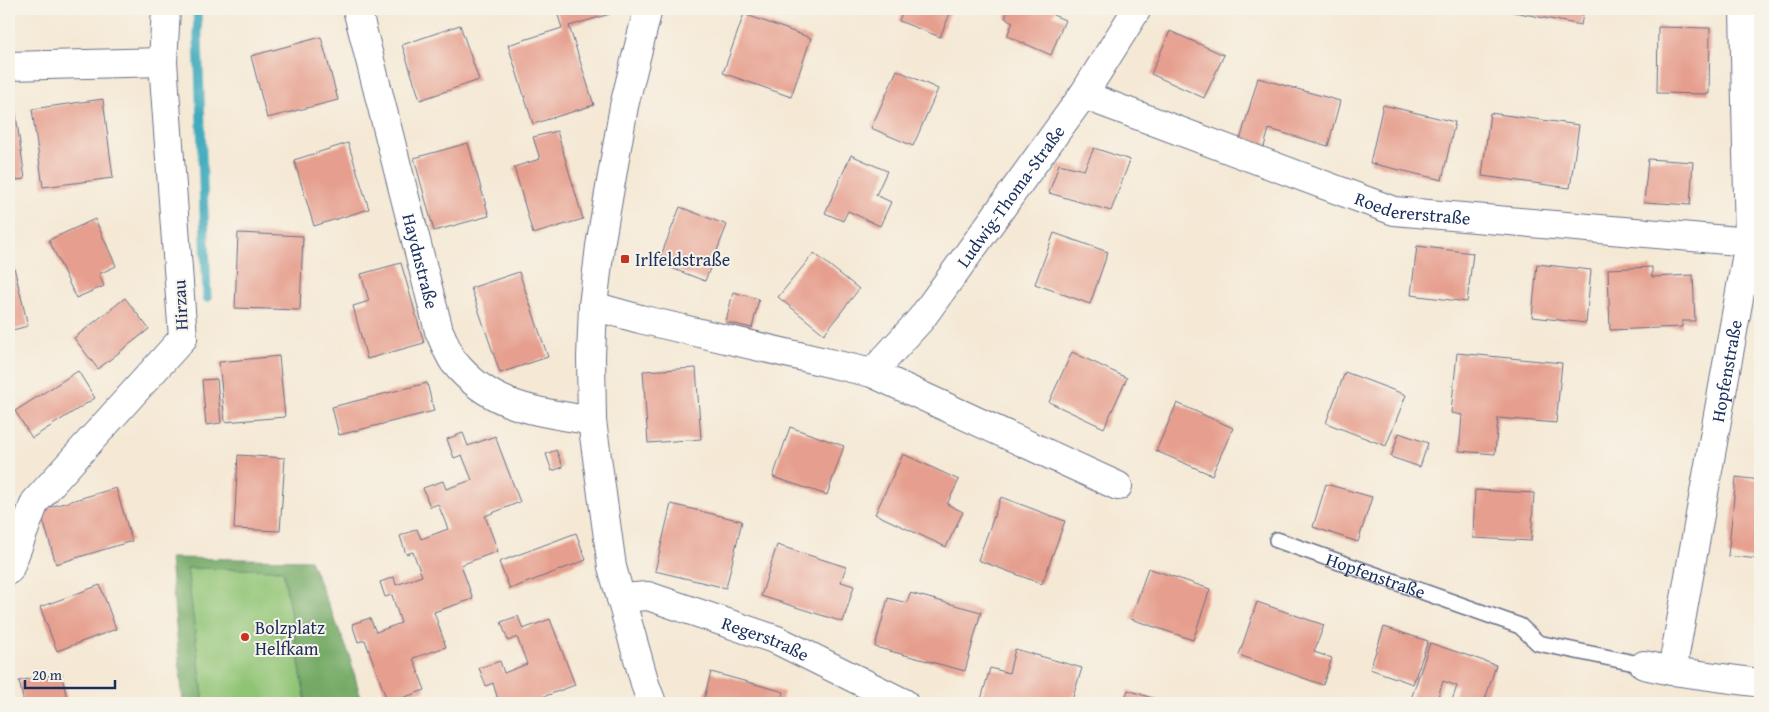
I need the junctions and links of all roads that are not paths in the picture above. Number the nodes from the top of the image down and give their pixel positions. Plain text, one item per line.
1 (166, 9) edge
2 (357, 9) edge
3 (648, 9) edge
4 (1137, 9) edge
5 (1744, 9) edge
6 (163, 62) junction
7 (9, 66) edge
8 (1083, 95) junction
9 (1755, 241) edge
10 (592, 306) junction
11 (872, 374) junction
12 (592, 421) junction
13 (1118, 486) dead end
14 (35, 502) junction
15 (9, 518) edge
16 (1277, 540) dead end
17 (9, 570) edge
18 (620, 598) junction
19 (1644, 665) joint
20 (1672, 671) junction
21 (1760, 684) edge
22 (652, 703) edge
23 (904, 703) edge

1 - 6 street, Hirzau
2 - 12 street, Haydnstraße
3 - 10 street
4 - 8 street, Ludwig-Thoma-Straße
5 - 9 street, Hopfenstraße
6 - 7 street
6 - 14 street, Hirzau
8 - 9 street, Roedererstraße
8 - 11 street, Ludwig-Thoma-Straße
9 - 20 street, Hopfenstraße
10 - 11 street
10 - 12 street
11 - 13 street
12 - 18 street
14 - 15 street
14 - 17 street, Hirzau
16 - 19 lane, Hopfenstraße
18 - 22 street
18 - 23 street, Regerstraße
19 - 20 street, Hopfenstraße
20 - 21 street, Hopfenstraße

